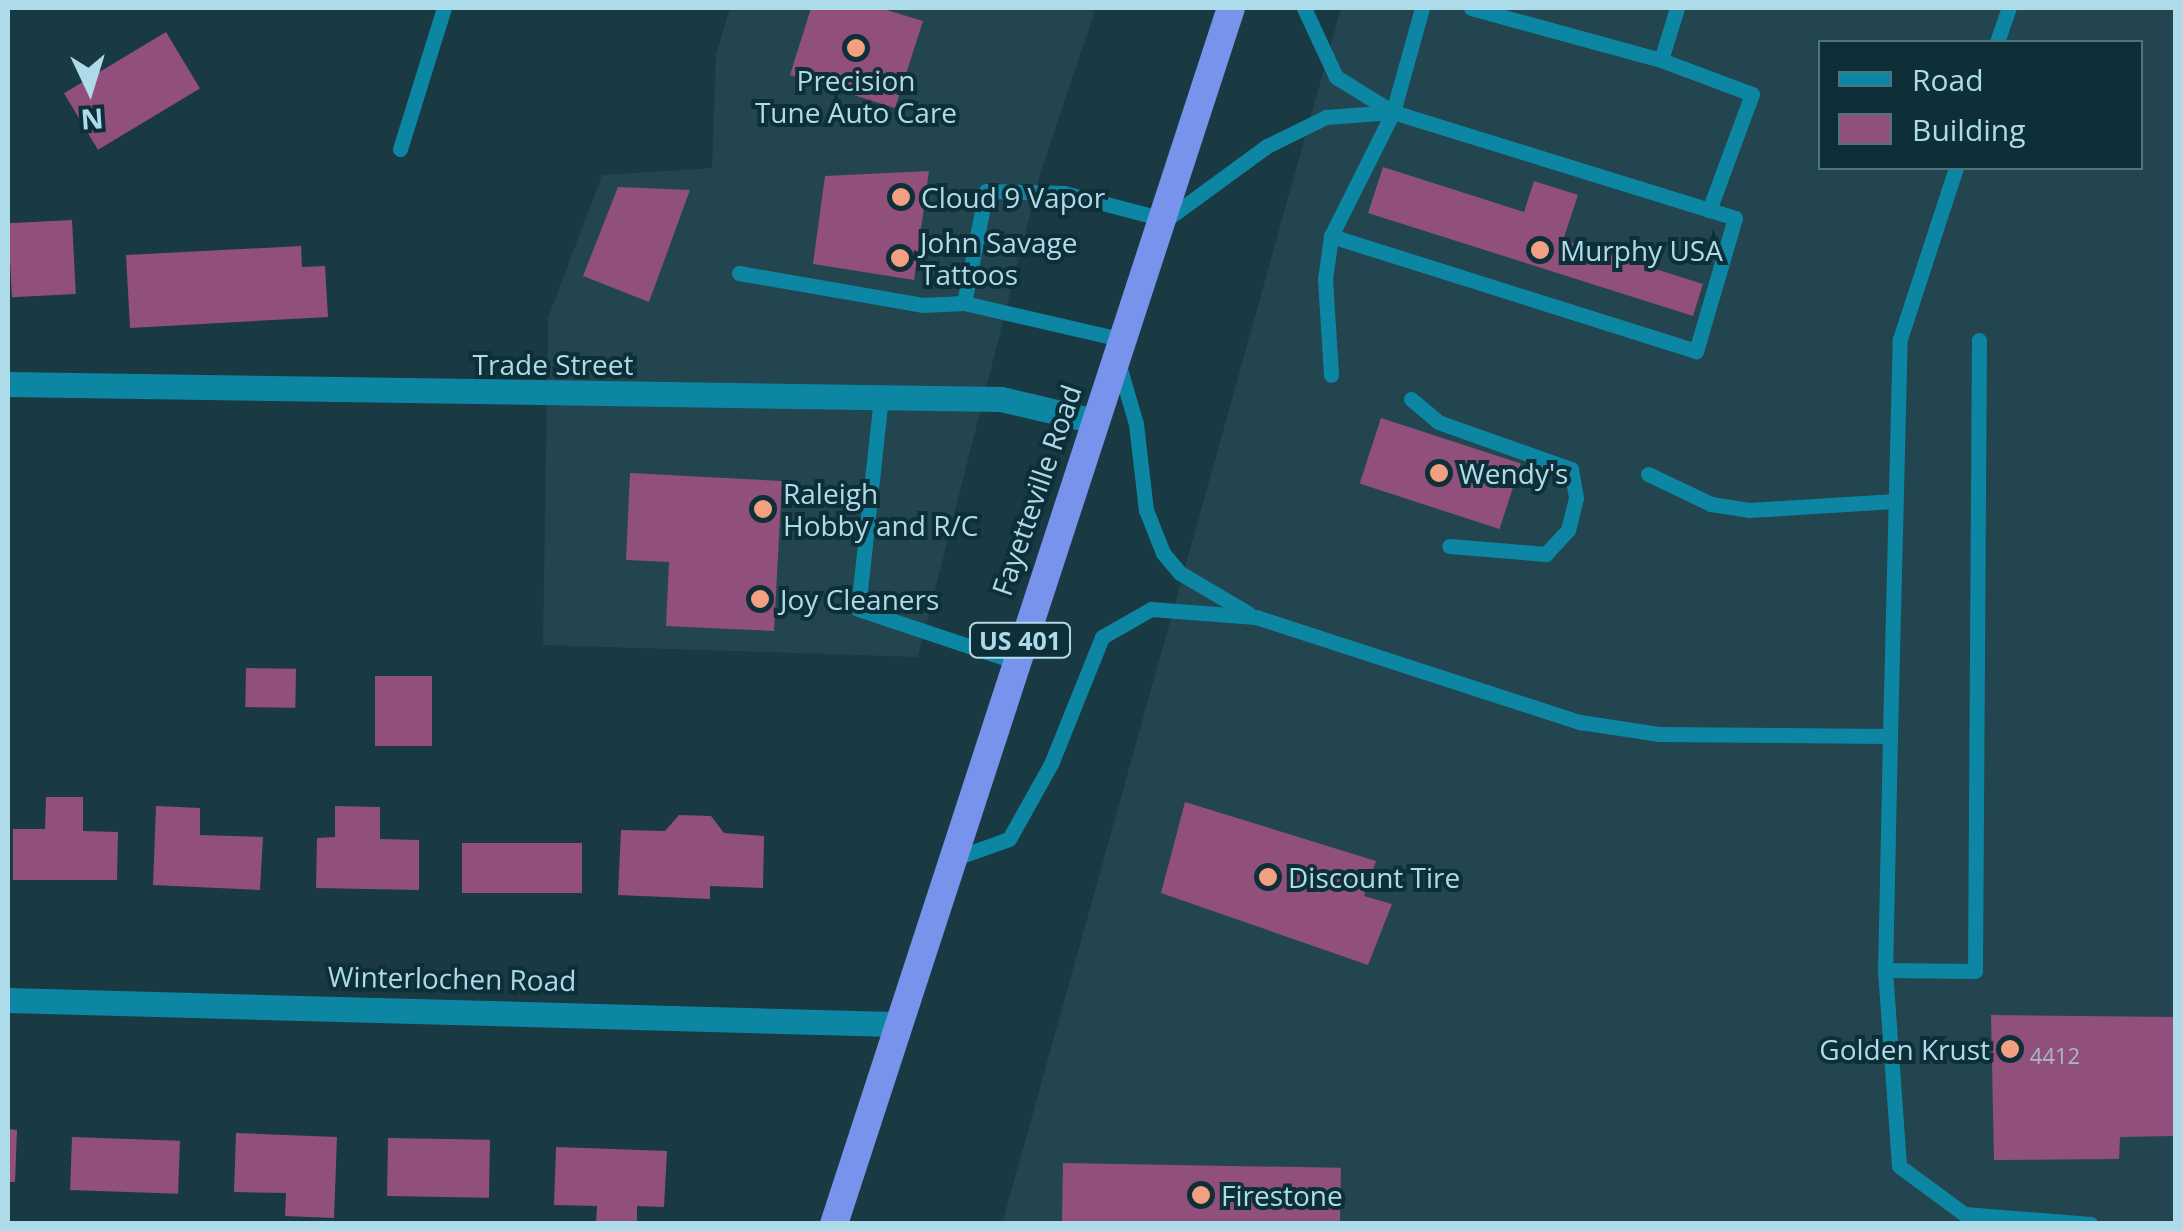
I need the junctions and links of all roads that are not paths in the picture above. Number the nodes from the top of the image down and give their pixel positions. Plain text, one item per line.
1 (444, 8) edge
2 (1230, 8) edge
3 (1304, 8) edge
4 (1422, 8) edge
5 (1471, 8) edge
6 (1676, 8) edge
7 (2009, 8) edge
8 (1998, 40) edge
9 (1661, 60) junction
10 (1392, 112) junction
11 (400, 149) dead end
12 (1955, 170) edge
13 (1709, 210) junction
14 (1158, 223) junction
15 (1331, 236) junction
16 (739, 273) dead end
17 (964, 303) junction
18 (1979, 340) dead end
19 (1118, 347) junction
20 (1331, 374) dead end
21 (8, 384) edge
22 (882, 397) junction
23 (1411, 400) dead end
24 (1095, 421) junction
25 (1648, 474) dead end
26 (1894, 502) junction
27 (1449, 546) dead end
28 (1256, 617) junction
29 (1013, 661) junction
30 (1890, 736) junction
31 (948, 861) junction
32 (1885, 970) junction
33 (8, 1000) edge
34 (894, 1024) junction
35 (834, 1224) edge
36 (2090, 1224) edge

1 - 11 lane
2 - 14 highway, Fayetteville Road / US 401
3 - 10 lane
4 - 10 lane
5 - 9 lane
6 - 9 lane
7 - 8 lane
9 - 13 lane
10 - 13 lane
10 - 14 lane
10 - 15 lane
12 - 26 lane
13 - 15 lane
14 - 17 lane
14 - 19 highway, Fayetteville Road / US 401
15 - 20 lane
16 - 17 lane
17 - 19 lane
18 - 32 lane
19 - 24 highway, Fayetteville Road / US 401
19 - 28 lane
21 - 22 street, Trade Street
22 - 24 street, Trade Street
22 - 29 lane
23 - 27 lane
24 - 29 highway, Fayetteville Road / US 401
25 - 26 lane
26 - 30 lane
28 - 30 lane
28 - 31 lane
29 - 31 highway, Fayetteville Road / US 401
30 - 32 lane
31 - 34 highway, Fayetteville Road / US 401
32 - 36 lane
33 - 34 street, Winterlochen Road
34 - 35 highway, Fayetteville Road / US 401

